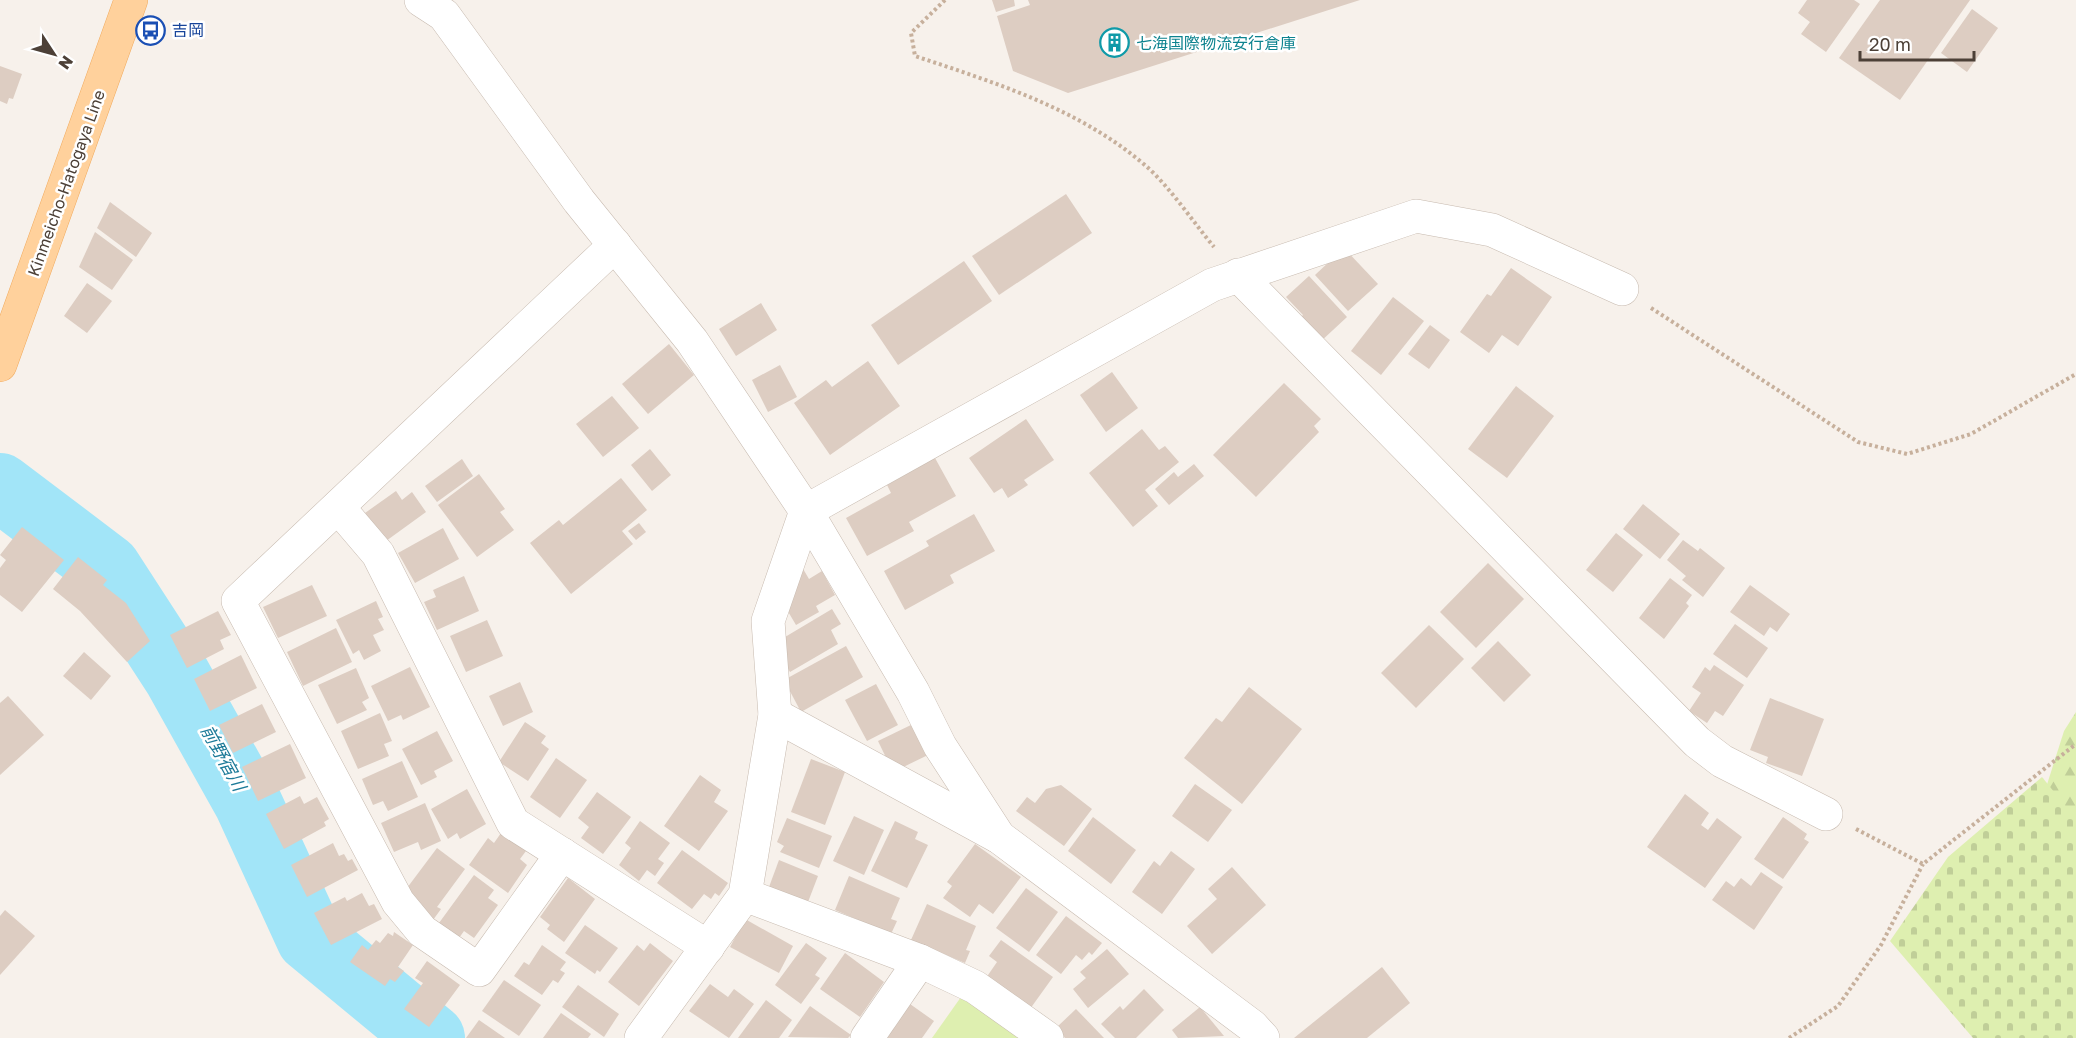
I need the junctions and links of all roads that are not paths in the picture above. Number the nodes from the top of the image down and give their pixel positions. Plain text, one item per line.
1 (131, 0) edge
2 (421, 0) edge
3 (615, 245) junction
4 (1238, 275) junction
5 (1622, 289) road end
6 (0, 365) edge
7 (338, 507) junction
8 (806, 511) junction
9 (775, 715) junction
10 (1826, 814) road end
11 (999, 837) junction
12 (562, 854) junction
13 (745, 895) junction
14 (708, 947) junction
15 (920, 960) junction
16 (641, 1038) edge
17 (867, 1038) edge
18 (1047, 1038) edge
19 (1263, 1038) edge

1 - 6 main road, Kinmeicho-Hatogaya Line
2 - 3 street
3 - 7 street
3 - 8 street
4 - 5 street
4 - 8 street
4 - 10 street
7 - 12 street
7 - 12 street
8 - 9 street
8 - 11 street
9 - 11 street
9 - 13 street
11 - 19 street
12 - 14 street
13 - 14 street
13 - 15 street
14 - 16 street
15 - 17 street
15 - 18 street

